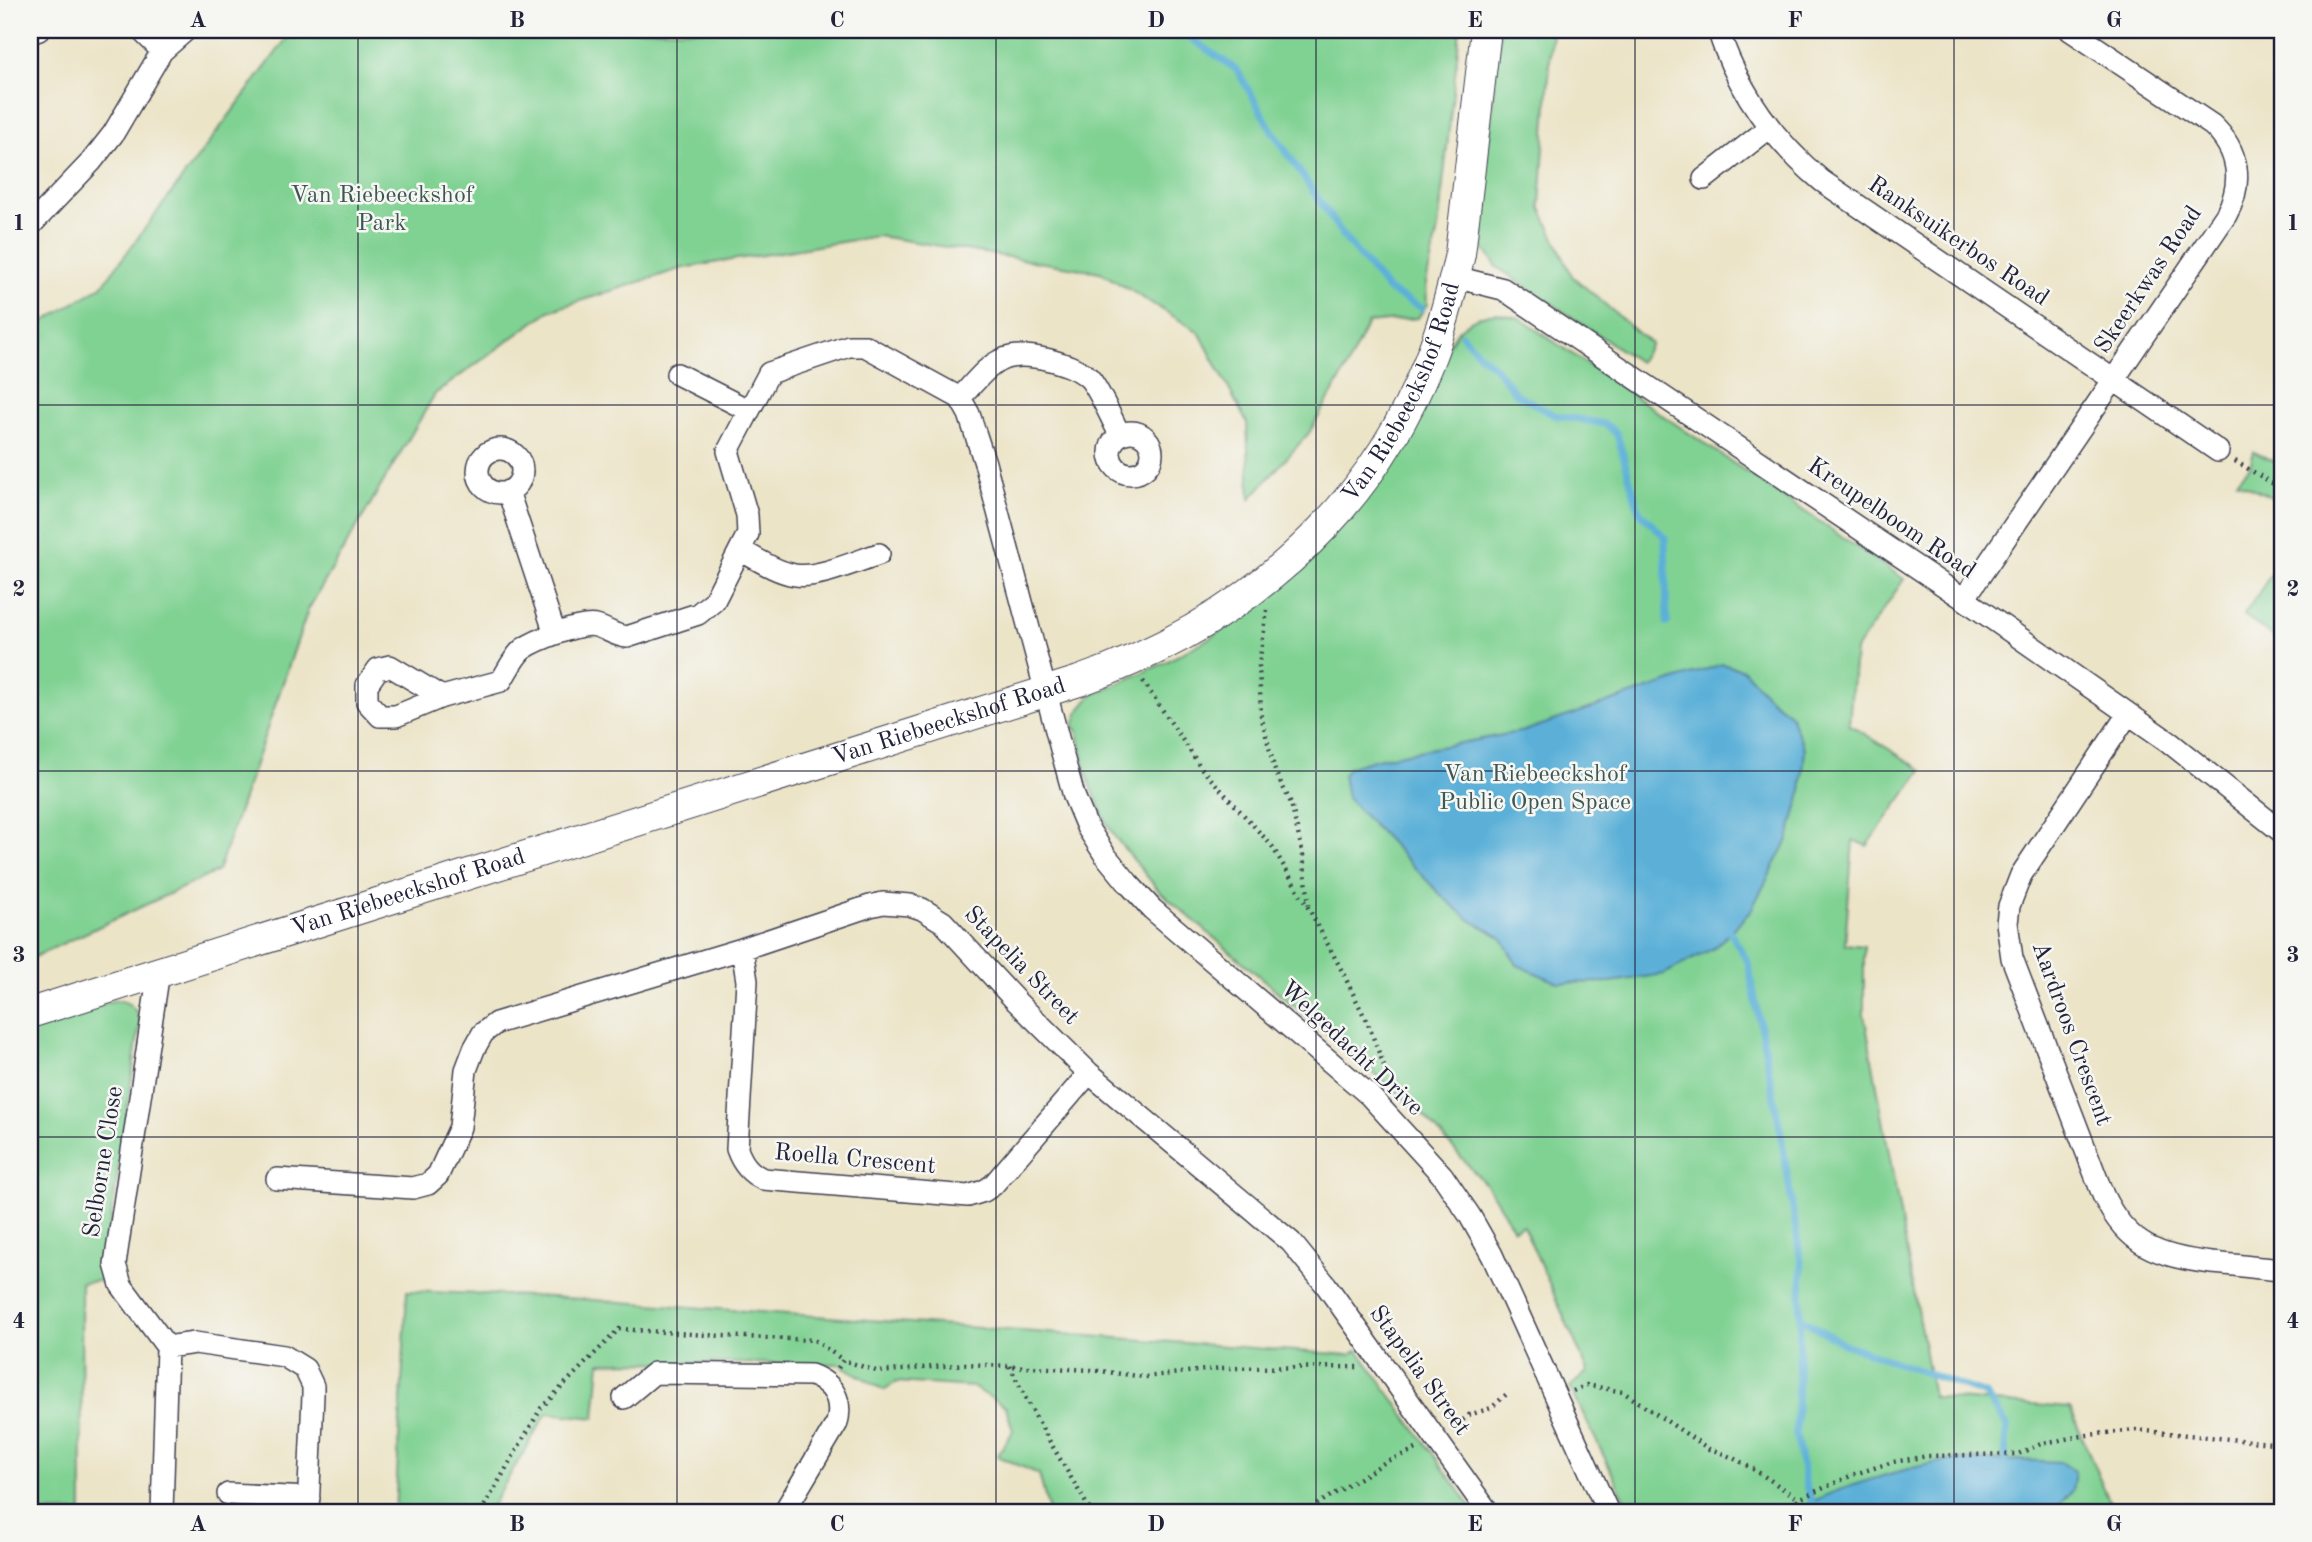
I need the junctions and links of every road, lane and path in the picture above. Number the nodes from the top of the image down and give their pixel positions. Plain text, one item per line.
1 (39, 30) edge
2 (141, 30) edge
3 (186, 30) edge
4 (1486, 30) edge
5 (1718, 30) edge
6 (2070, 30) edge
7 (30, 33) edge
8 (162, 51) junction
9 (1769, 128) junction
10 (1704, 179) dead end
11 (30, 226) edge
12 (1455, 277) junction
13 (677, 374) dead end
14 (2114, 380) junction
15 (960, 398) junction
16 (748, 410) junction
17 (1120, 435) dead end
18 (2218, 451) joint
19 (2282, 489) edge
20 (508, 491) dead end
21 (740, 550) junction
22 (879, 554) dead end
23 (1257, 588) junction
24 (1964, 599) junction
25 (555, 634) junction
26 (1136, 660) junction
27 (1046, 692) junction
28 (442, 697) dead end
29 (2128, 714) junction
30 (2282, 832) edge
31 (1309, 909) junction
32 (742, 949) junction
33 (159, 971) junction
34 (30, 1013) edge
35 (1089, 1073) junction
36 (1369, 1095) junction
37 (276, 1179) dead end
38 (2282, 1270) edge
39 (167, 1347) junction
40 (1378, 1359) junction
41 (1010, 1366) junction
42 (828, 1384) junction
43 (1509, 1392) dead end
44 (1570, 1392) dead end
45 (624, 1398) dead end
46 (1446, 1434) dead end
47 (2282, 1444) edge
48 (1427, 1446) dead end
49 (228, 1494) dead end
50 (1799, 1499) junction
51 (309, 1505) edge
52 (1603, 1508) edge
53 (162, 1512) edge
54 (784, 1512) edge
55 (1091, 1512) edge
56 (1304, 1512) edge
57 (1488, 1512) edge
58 (1788, 1512) edge

1 - 7 street
2 - 8 street
3 - 8 street
4 - 12 street, Van Riebeeckshof Road
5 - 9 street, Ranksuikerbos Road
6 - 14 street, Skeerkwas Road
8 - 11 street
9 - 10 street
9 - 14 street, Ranksuikerbos Road
12 - 23 street, Van Riebeeckshof Road
12 - 24 street, Kreupelboom Road
13 - 16 street
14 - 18 street, Ranksuikerbos Road
14 - 24 street, Skeerkwas Road
15 - 16 street
15 - 17 street
15 - 27 street, Welgedacht Drive
16 - 21 street
18 - 19 path
20 - 25 street
21 - 22 street
21 - 25 street
23 - 26 street, Van Riebeeckshof Road
23 - 31 path
24 - 29 street, Kreupelboom Road
25 - 28 street
26 - 27 street, Van Riebeeckshof Road
26 - 31 path
27 - 33 street, Van Riebeeckshof Road
27 - 36 street, Welgedacht Drive
29 - 30 street, Kreupelboom Road
29 - 38 street, Aardroos Crescent
31 - 36 path
32 - 35 street, Stapelia Street
32 - 35 street, Roella Crescent
32 - 37 street, Stapelia Street
33 - 34 street, Van Riebeeckshof Road
33 - 39 street, Selborne Close
35 - 40 street, Stapelia Street
36 - 52 street, Welgedacht Drive
39 - 51 street
39 - 53 street
40 - 41 path
40 - 57 street, Stapelia Street
41 - 42 path
41 - 55 path
42 - 45 street
42 - 54 street
43 - 46 path
44 - 50 path
47 - 50 path
48 - 56 path
49 - 51 street
50 - 58 path

